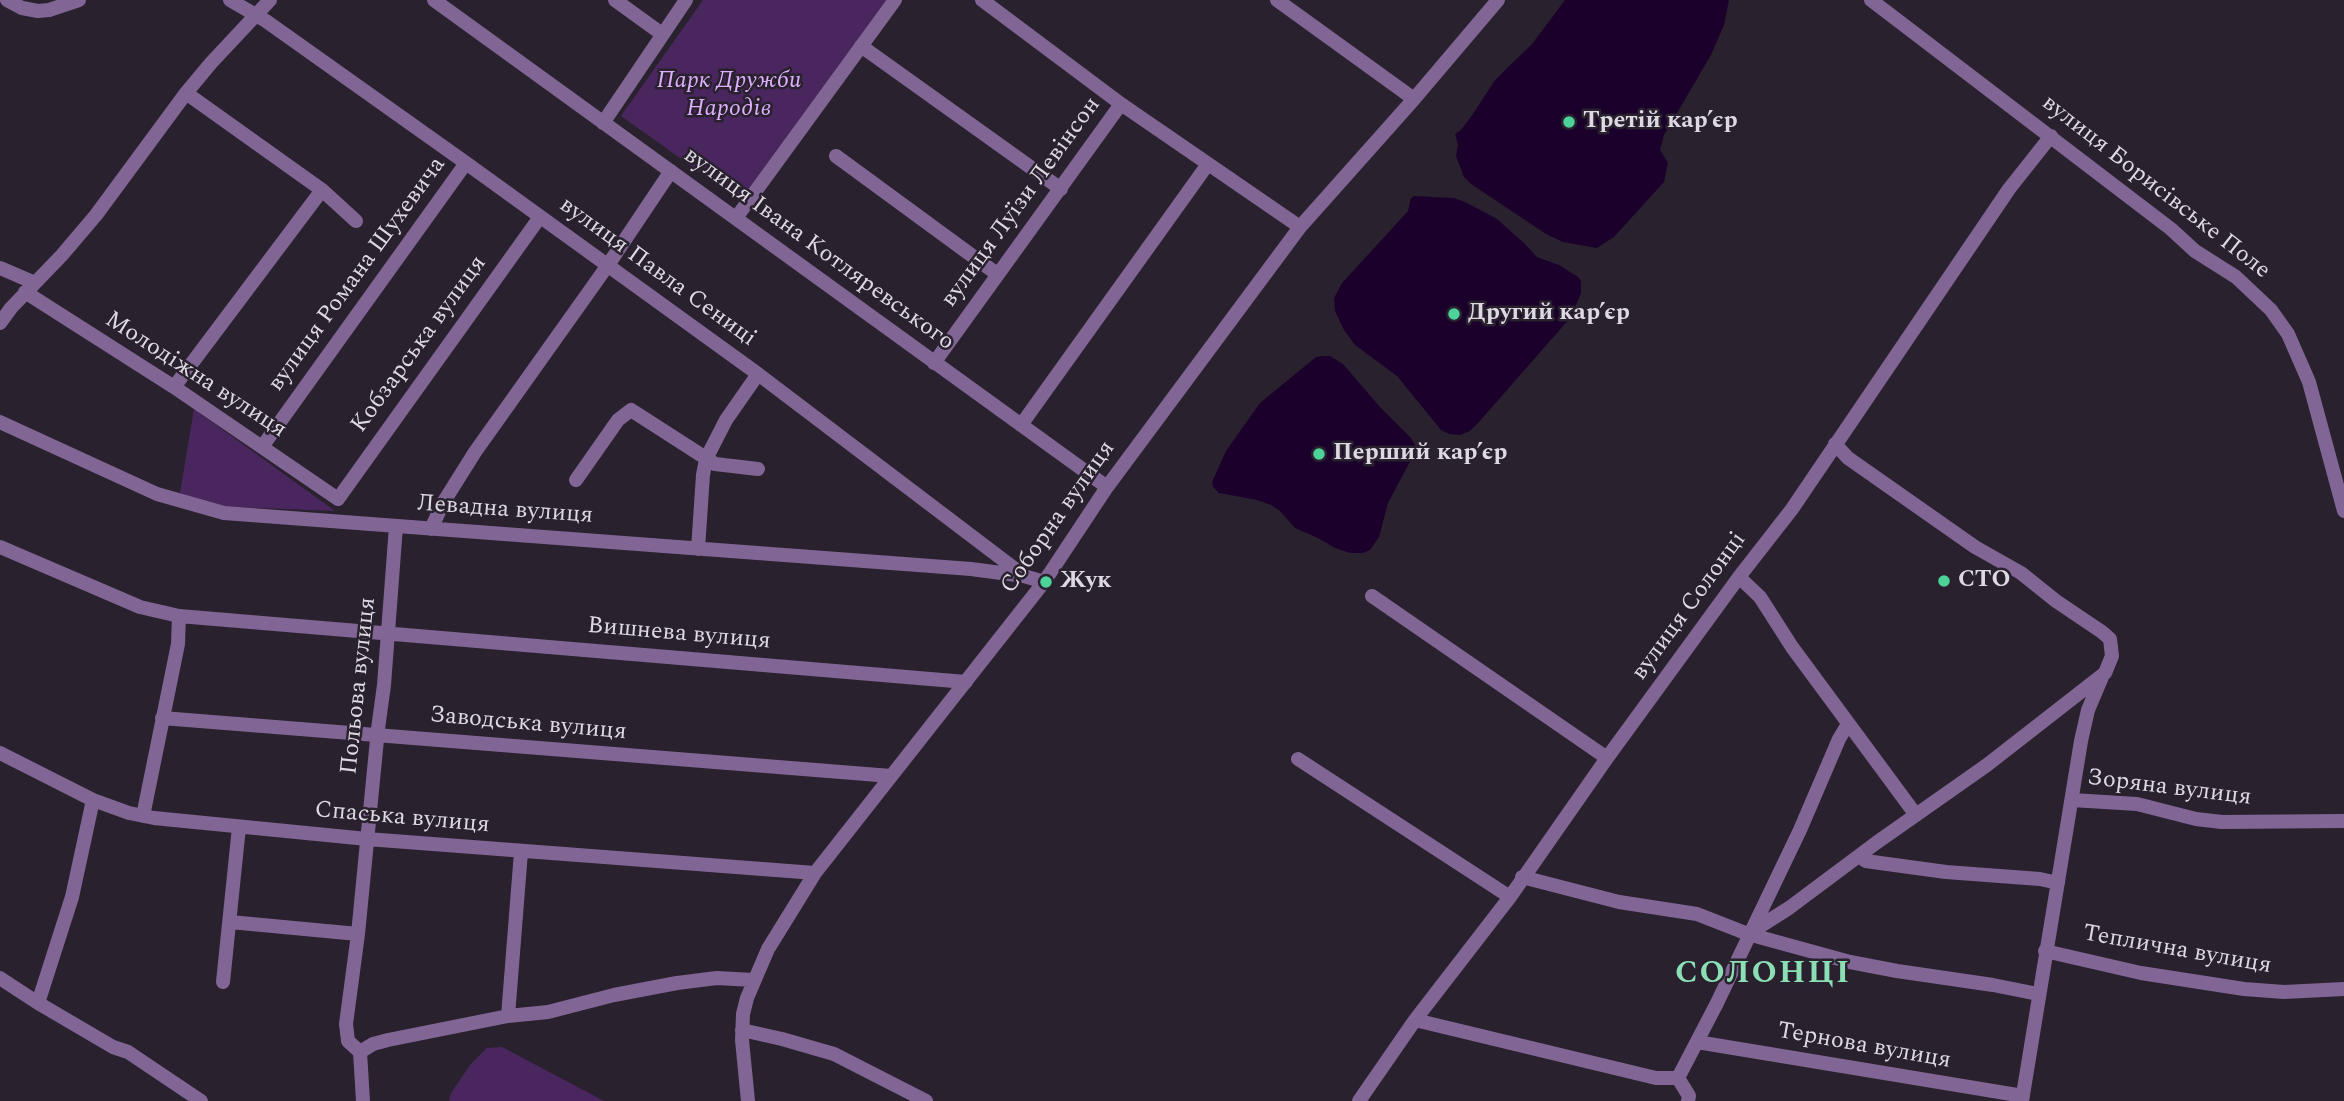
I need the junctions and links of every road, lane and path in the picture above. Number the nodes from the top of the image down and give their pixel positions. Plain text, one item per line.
1 (7, 0) edge
2 (79, 0) edge
3 (230, 0) edge
4 (270, 0) edge
5 (434, 0) edge
6 (615, 0) edge
7 (686, 0) edge
8 (895, 0) edge
9 (982, 0) edge
10 (1277, 0) edge
11 (1498, 0) edge
12 (1871, 0) edge
13 (256, 16) junction
14 (662, 34) junction
15 (862, 46) junction
16 (186, 93) junction
17 (1414, 99) junction
18 (1121, 104) junction
19 (603, 123) junction
20 (2051, 136) junction
21 (836, 156) dead end
22 (466, 163) junction
23 (1208, 164) junction
24 (671, 171) junction
25 (1061, 189) junction
26 (323, 190) junction
27 (540, 217) junction
28 (736, 218) junction
29 (356, 221) dead end
30 (1300, 227) junction
31 (608, 265) junction
32 (0, 268) edge
33 (997, 274) junction
34 (30, 287) junction
35 (0, 323) edge
36 (934, 363) junction
37 (758, 374) junction
38 (174, 387) junction
39 (0, 422) edge
40 (1021, 425) junction
41 (1835, 444) junction
42 (262, 447) junction
43 (706, 459) junction
44 (758, 469) dead end
45 (576, 480) dead end
46 (1107, 487) junction
47 (2341, 490) edge
48 (338, 499) junction
49 (2344, 511) edge
50 (339, 521) junction
51 (397, 526) junction
52 (431, 529) junction
53 (0, 547) edge
54 (698, 549) junction
55 (1024, 576) junction
56 (1739, 577) junction
57 (1044, 582) junction
58 (1372, 596) dead end
59 (179, 616) junction
60 (389, 633) junction
61 (2105, 673) junction
62 (966, 682) junction
63 (162, 718) junction
64 (1848, 724) junction
65 (377, 736) junction
66 (0, 753) edge
67 (1606, 758) junction
68 (1298, 759) dead end
69 (891, 776) junction
70 (93, 800) junction
71 (2072, 800) junction
72 (1916, 815) junction
73 (144, 816) junction
74 (2344, 821) edge
75 (239, 827) junction
76 (367, 839) junction
77 (522, 852) junction
78 (1859, 856) junction
79 (815, 873) junction
80 (1522, 877) junction
81 (2058, 883) junction
82 (1510, 897) junction
83 (230, 922) junction
84 (358, 934) junction
85 (1748, 934) junction
86 (2046, 951) junction
87 (0, 978) edge
88 (754, 980) junction
89 (223, 982) dead end
90 (2344, 989) edge
91 (2038, 994) junction
92 (38, 1003) junction
93 (508, 1016) junction
94 (1415, 1020) junction
95 (742, 1030) junction
96 (1697, 1042) junction
97 (360, 1052) junction
98 (1678, 1078) junction
99 (2022, 1098) edge
100 (201, 1101) edge
101 (363, 1101) edge
102 (748, 1101) edge
103 (926, 1101) edge
104 (1359, 1101) edge
105 (1688, 1101) edge

1 - 2 street
3 - 13 street, вулиця Павла Сениці
4 - 13 street
5 - 19 street, вулиця Івана Котляревського
6 - 14 street
7 - 14 street
8 - 15 street
9 - 18 street
10 - 17 street
11 - 17 street, Соборна вулиця
12 - 20 street, вулиця Борисівське Поле
13 - 16 street
13 - 22 street, вулиця Павла Сениці
14 - 19 street
15 - 25 street
15 - 28 street
16 - 26 street
16 - 34 street
17 - 30 street, Соборна вулиця
18 - 23 street
18 - 25 street, вулиця Луїзи Левінсон
19 - 24 street, вулиця Івана Котляревського
20 - 41 street, вулиця Солонці
20 - 47 street, вулиця Борисівське Поле
21 - 33 street
22 - 27 street, вулиця Павла Сениці
22 - 42 street, вулиця Романа Шухевича
23 - 30 street
23 - 40 street
24 - 28 street, вулиця Івана Котляревського
24 - 31 street
25 - 33 street, вулиця Луїзи Левінсон
26 - 29 street
26 - 38 street
27 - 31 street, вулиця Павла Сениці
27 - 48 street, Кобзарська вулиця
28 - 36 street, вулиця Івана Котляревського
30 - 46 street, Соборна вулиця
31 - 37 street, вулиця Павла Сениці
31 - 52 street
32 - 34 street, Молодіжна вулиця
33 - 36 street, вулиця Луїзи Левінсон
34 - 35 street
34 - 38 street, Молодіжна вулиця
36 - 40 street, вулиця Івана Котляревського
37 - 43 street
37 - 55 street, вулиця Павла Сениці
38 - 42 street, Молодіжна вулиця
39 - 50 street, Левадна вулиця
40 - 46 street, вулиця Івана Котляревського
41 - 56 street, вулиця Солонці
41 - 61 street
42 - 48 street, Молодіжна вулиця
43 - 44 street
43 - 45 street
43 - 54 street
46 - 57 street, Соборна вулиця
47 - 49 street, вулиця Борисівське Поле
48 - 50 street
50 - 51 street, Левадна вулиця
51 - 52 street, Левадна вулиця
51 - 60 street, Польова вулиця
52 - 54 street, Левадна вулиця
53 - 59 street, Вишнева вулиця
54 - 55 street, Левадна вулиця
55 - 57 street
56 - 64 street
56 - 67 street, вулиця Солонці
57 - 62 street, Соборна вулиця
58 - 67 street
59 - 60 street, Вишнева вулиця
59 - 63 street
60 - 62 street, Вишнева вулиця
60 - 65 street, Польова вулиця
61 - 71 street
61 - 72 street
62 - 69 street, Соборна вулиця
63 - 65 street, Заводська вулиця
63 - 73 street
64 - 72 street
64 - 85 street
65 - 69 street, Заводська вулиця
65 - 76 street, Польова вулиця
66 - 70 street, Спаська вулиця
67 - 80 street, вулиця Солонці
68 - 82 street
69 - 79 street, Соборна вулиця
70 - 73 street, Спаська вулиця
70 - 92 street
71 - 74 street, Зоряна вулиця
71 - 81 street
72 - 78 street
73 - 75 street, Спаська вулиця
75 - 76 street, Спаська вулиця
75 - 83 street
76 - 77 street, Спаська вулиця
76 - 84 street, Польова вулиця
77 - 79 street, Спаська вулиця
77 - 93 street
78 - 81 street
78 - 85 street
79 - 88 street, Соборна вулиця
80 - 82 street, вулиця Солонці
80 - 85 street
81 - 86 street
82 - 94 street, вулиця Солонці
83 - 84 street
83 - 89 street
84 - 97 street, Польова вулиця
85 - 91 street
85 - 96 street
86 - 90 street, Теплична вулиця
86 - 91 street
87 - 92 street
88 - 93 street
88 - 95 street, Соборна вулиця
91 - 99 street
92 - 100 street
93 - 97 street
94 - 98 street
94 - 104 street, вулиця Солонці
95 - 102 street, Соборна вулиця
95 - 103 street
96 - 98 street
96 - 99 street, Тернова вулиця
97 - 101 street, Польова вулиця
98 - 105 street

